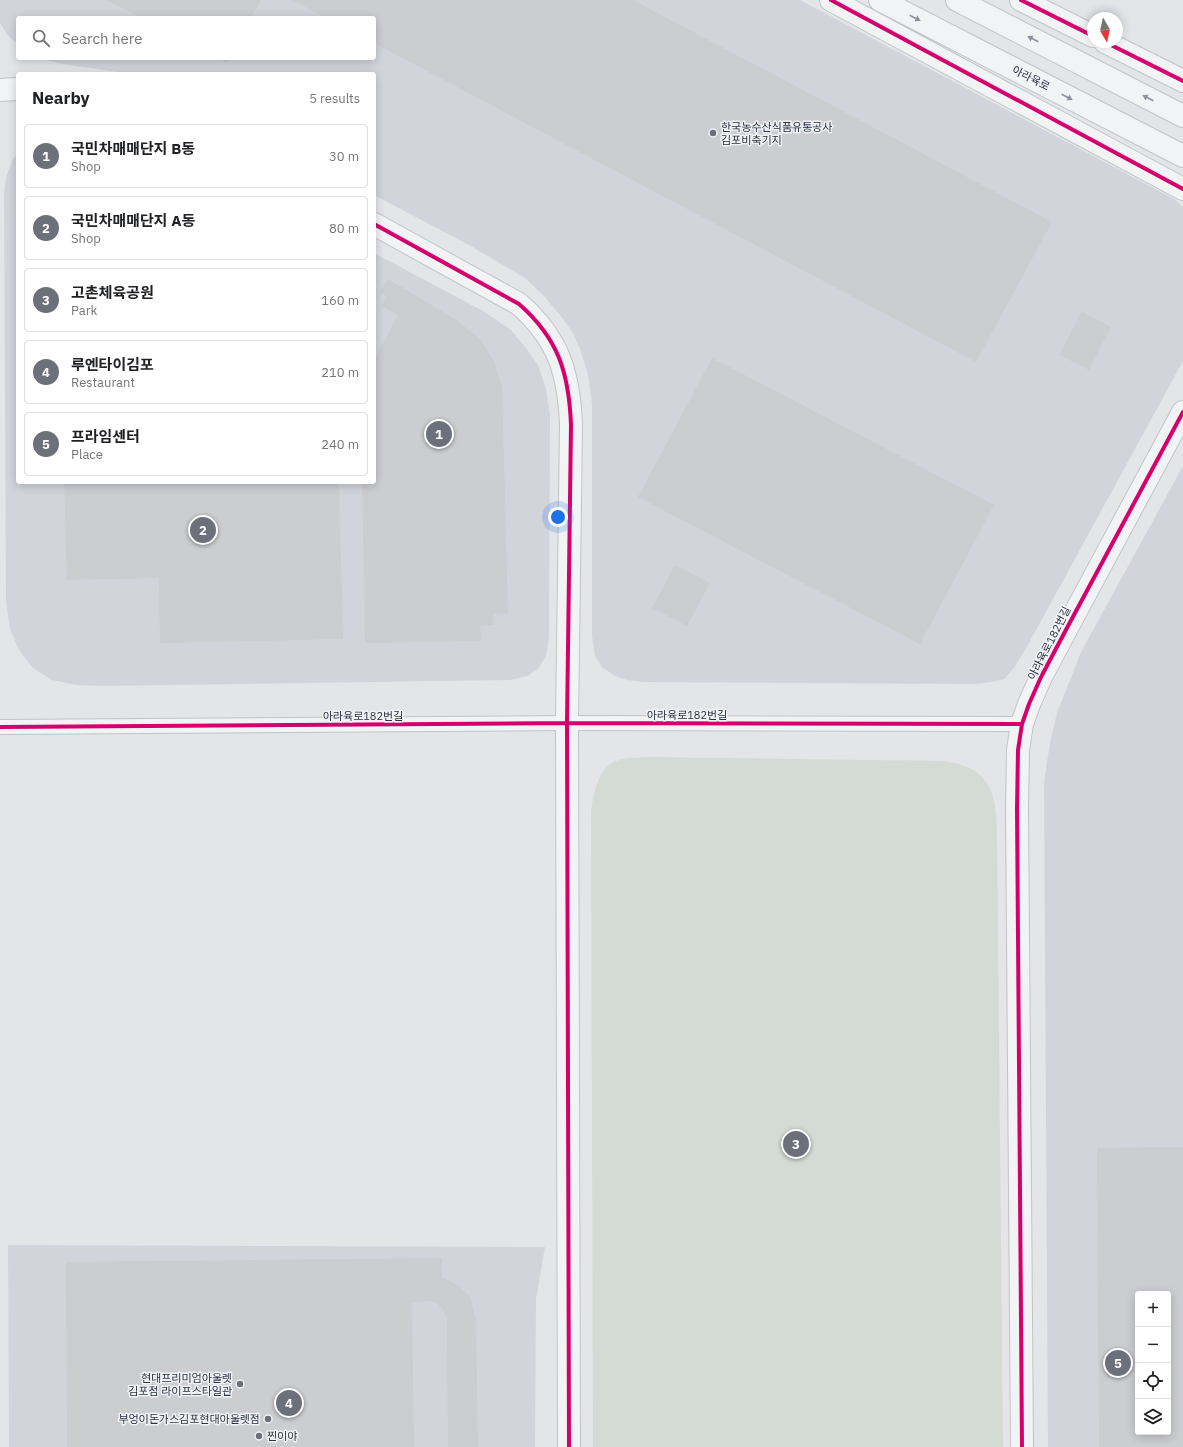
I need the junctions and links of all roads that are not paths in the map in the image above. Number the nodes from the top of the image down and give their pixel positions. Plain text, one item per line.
1 (831, 0) edge
2 (880, 0) edge
3 (957, 0) edge
4 (1021, 0) edge
5 (1087, 33) edge
6 (1117, 48) edge
7 (1183, 81) edge
8 (16, 89) edge
9 (0, 90) edge
10 (1183, 116) edge
11 (1183, 156) edge
12 (1183, 188) edge
13 (376, 225) edge
14 (1183, 412) edge
15 (567, 724) junction
16 (1022, 724) junction
17 (0, 727) edge
18 (568, 1447) edge
19 (1022, 1447) edge

1 - 12 street
2 -> 11 street, 아라육로
10 -> 3 street
4 - 5 street
6 - 7 street
8 - 9 street
13 - 15 street
14 - 16 street, 아라육로182번길
15 - 16 lane, 아라육로182번길
15 - 17 lane, 아라육로182번길
15 - 18 street
16 - 19 street

